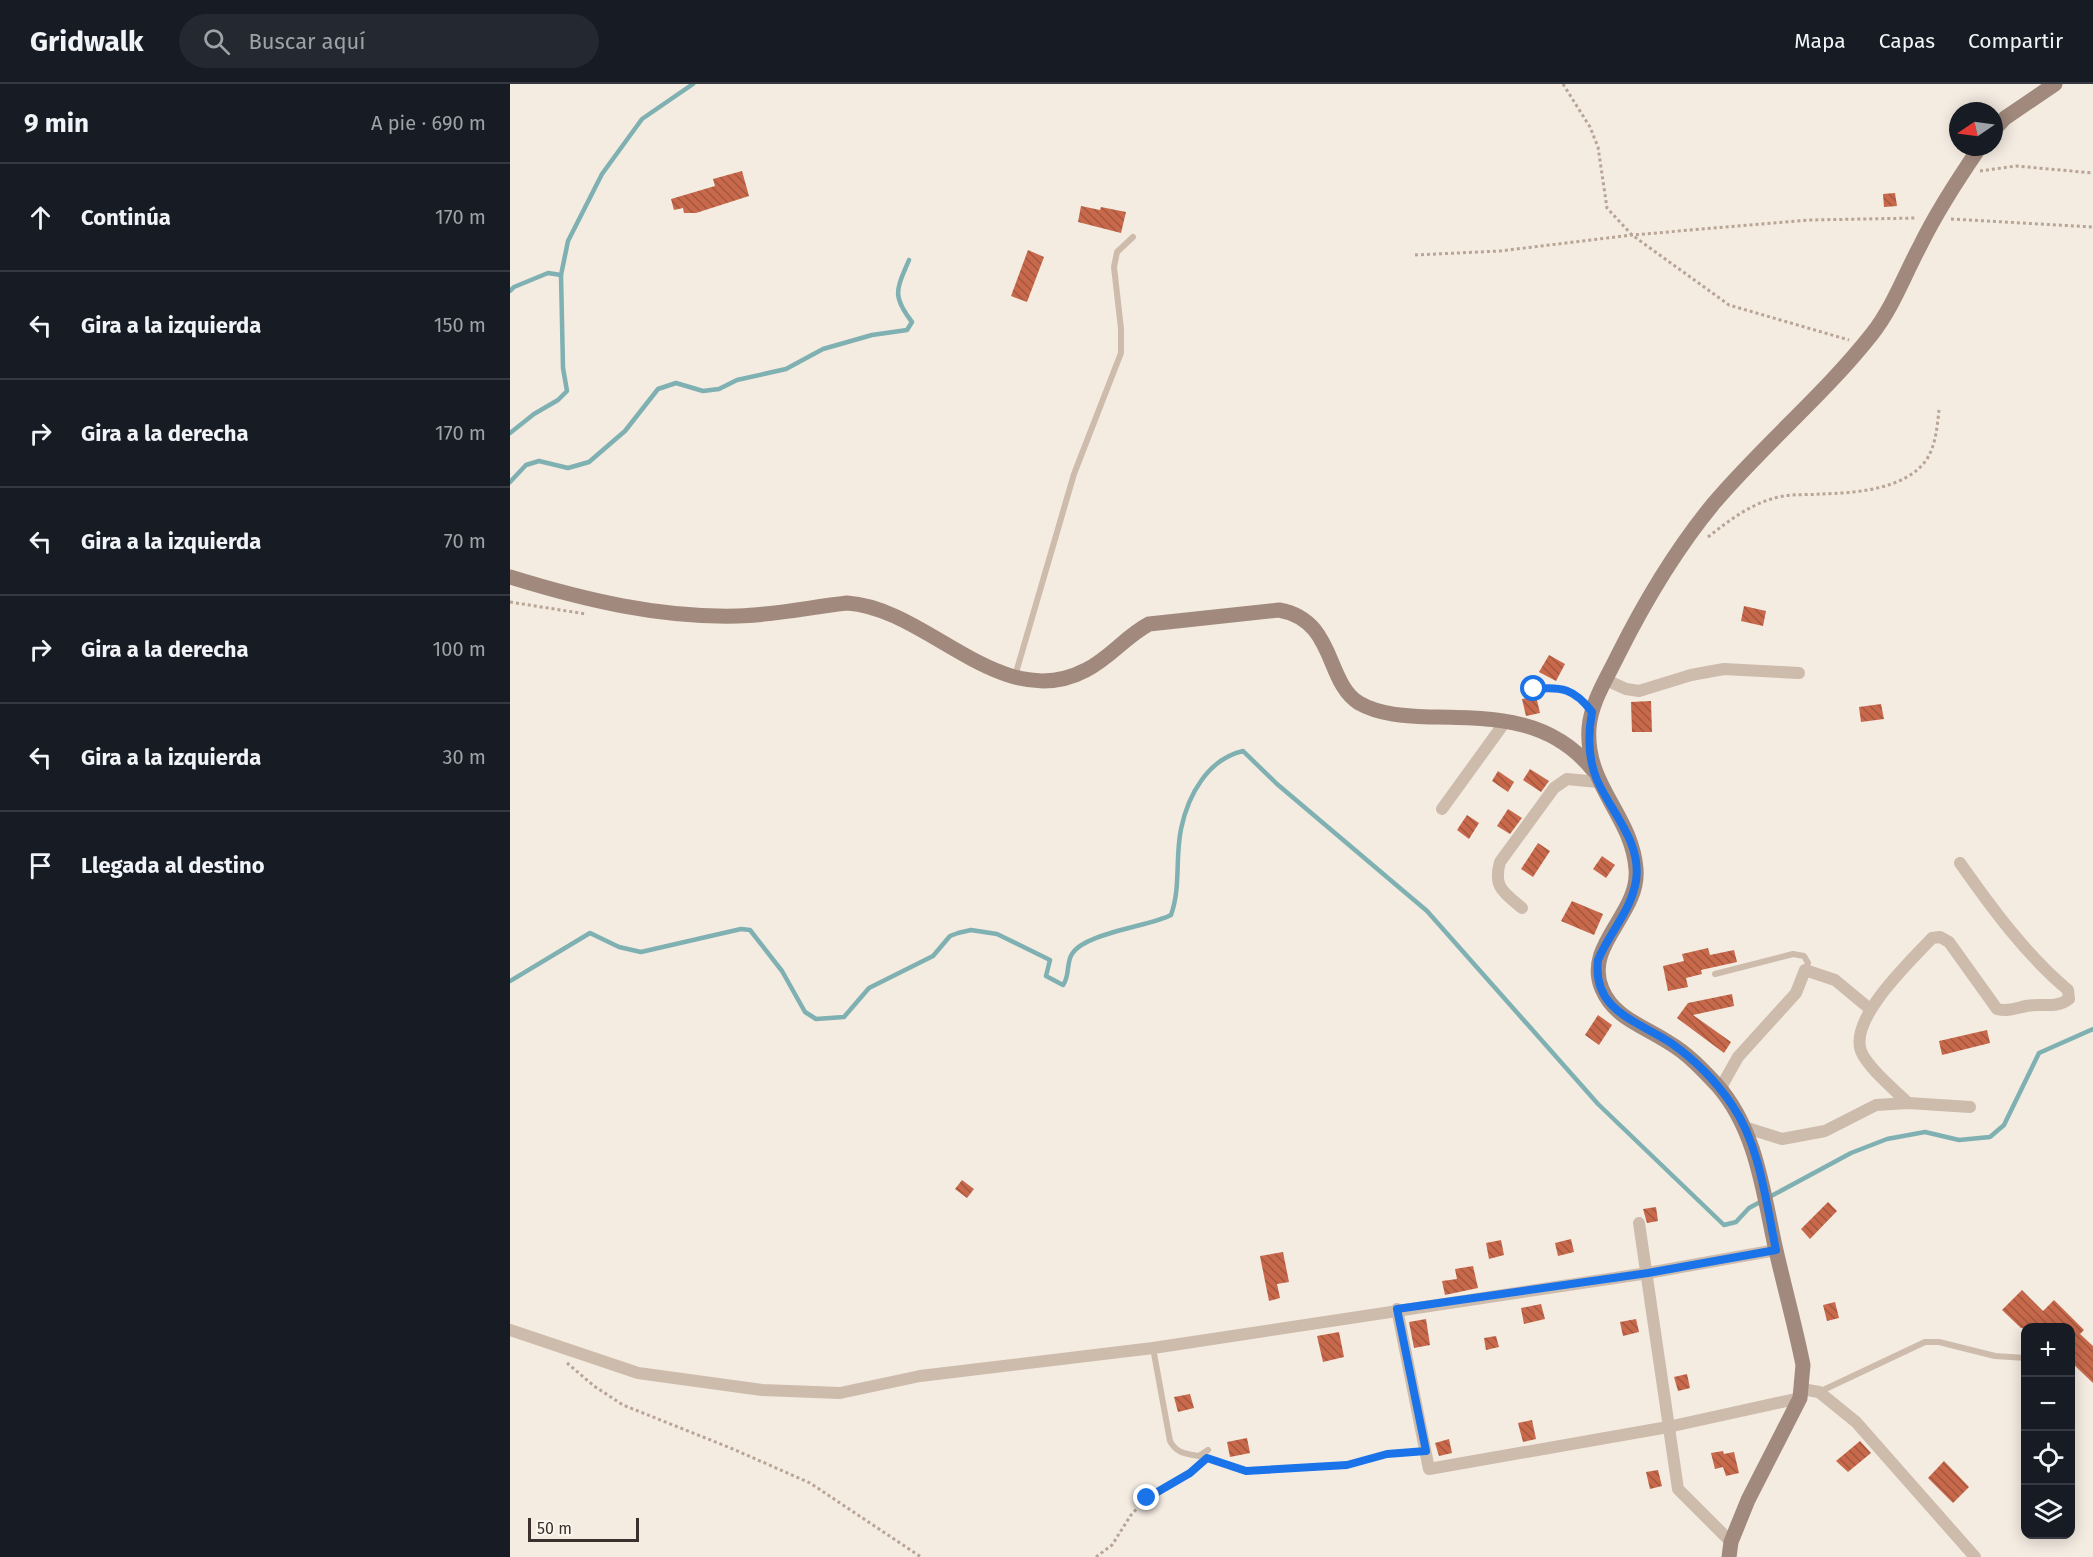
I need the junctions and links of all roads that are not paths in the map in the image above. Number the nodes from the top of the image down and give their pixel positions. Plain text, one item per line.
1 (2055, 84) edge
2 (2003, 120) edge
3 (1974, 156) edge
4 (1133, 237) dead end
5 (510, 578) edge
6 (1799, 673) dead end
7 (1015, 676) junction
8 (1606, 680) junction
9 (1534, 689) dead end
10 (1592, 712) junction
11 (1505, 722) junction
12 (1595, 776) junction
13 (1442, 809) dead end
14 (1960, 863) dead end
15 (1522, 908) dead end
16 (1805, 970) junction
17 (1715, 974) dead end
18 (1870, 1009) junction
19 (1720, 1089) junction
20 (1908, 1102) junction
21 (1970, 1107) dead end
22 (1744, 1127) junction
23 (1639, 1223) dead end
24 (1776, 1250) junction
25 (1648, 1273) junction
26 (1397, 1309) junction
27 (510, 1330) edge
28 (1153, 1348) junction
29 (2021, 1358) edge
30 (1819, 1392) junction
31 (1801, 1394) junction
32 (1668, 1427) junction
33 (1209, 1450) dead end
34 (1730, 1550) edge
35 (1975, 1557) edge

1 - 2 street
3 - 8 street
4 - 7 lane
5 - 7 street
6 - 8 street
7 - 11 street
8 - 10 street
9 - 10 lane
10 - 12 street
11 - 12 street
11 - 13 street
12 - 15 street
12 - 19 street
14 - 18 street
16 - 17 lane
16 - 18 street
16 - 19 street
18 - 20 street
19 - 22 street
20 - 21 street
20 - 22 street
22 - 24 street
23 - 25 street
24 - 25 street
24 - 31 street
25 - 26 street
25 - 32 street
26 - 28 street
26 - 32 street
27 - 28 street
28 - 33 lane
29 - 30 lane
30 - 31 street
30 - 35 street
31 - 32 street
31 - 34 street
32 - 34 street

